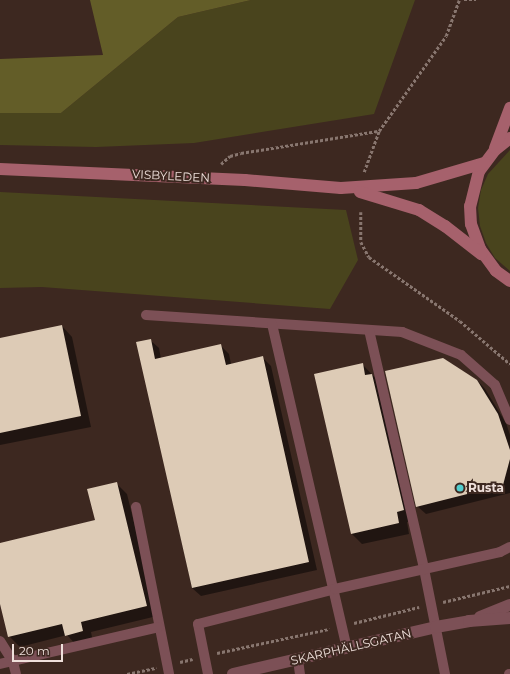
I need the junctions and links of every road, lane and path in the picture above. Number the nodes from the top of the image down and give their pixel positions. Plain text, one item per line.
1 (459, 0) edge
2 (464, 0) edge
3 (476, 0) edge
4 (510, 108) edge
5 (379, 131) junction
6 (510, 138) edge
7 (495, 150) junction
8 (484, 163) junction
9 (0, 169) edge
10 (364, 172) dead end
11 (214, 178) junction
12 (341, 188) junction
13 (362, 212) dead end
14 (484, 257) junction
15 (508, 281) edge
16 (146, 315) dead end
17 (272, 324) junction
18 (369, 330) junction
19 (510, 364) edge
20 (510, 420) edge
21 (136, 507) dead end
22 (510, 547) edge
23 (424, 569) junction
24 (510, 586) edge
25 (335, 589) junction
26 (431, 604) junction
27 (510, 605) edge
28 (510, 618) edge
29 (469, 620) junction
30 (343, 626) junction
31 (159, 627) junction
32 (436, 627) junction
33 (0, 641) edge
34 (346, 648) junction
35 (204, 656) junction
36 (298, 660) junction
37 (13, 662) junction
38 (0, 664) edge
39 (168, 670) edge
40 (16, 674) edge
41 (127, 674) edge
42 (208, 674) edge
43 (233, 674) edge
44 (300, 674) edge
45 (445, 674) edge

1 - 5 path
2 - 3 path
4 - 7 main road
5 - 10 path
5 - 11 path
6 - 7 main road
7 - 8 main road
8 - 12 main road, VISBYLEDEN
8 - 14 main road
9 - 11 main road, VISBYLEDEN
11 - 12 main road, VISBYLEDEN
12 - 14 main road, VISBYLEDEN
13 - 19 path
14 - 15 main road
16 - 17 lane
17 - 18 lane
17 - 25 lane
18 - 20 lane
18 - 23 lane
21 - 31 lane
22 - 23 lane
23 - 25 lane
23 - 26 lane
24 - 26 path
25 - 30 lane
25 - 35 lane
26 - 30 path
26 - 32 lane
27 - 29 street, SKARPHÄLLSGATAN
28 - 29 street, SKARPHÄLLSGATAN
29 - 32 street, SKARPHÄLLSGATAN
30 - 34 lane
30 - 35 path
31 - 37 lane
31 - 39 lane
32 - 34 street, SKARPHÄLLSGATAN
32 - 45 lane
33 - 37 lane
34 - 36 street, SKARPHÄLLSGATAN
35 - 39 path
35 - 42 lane
36 - 43 street, SKARPHÄLLSGATAN
36 - 44 lane
37 - 38 lane
37 - 40 lane
39 - 41 path

